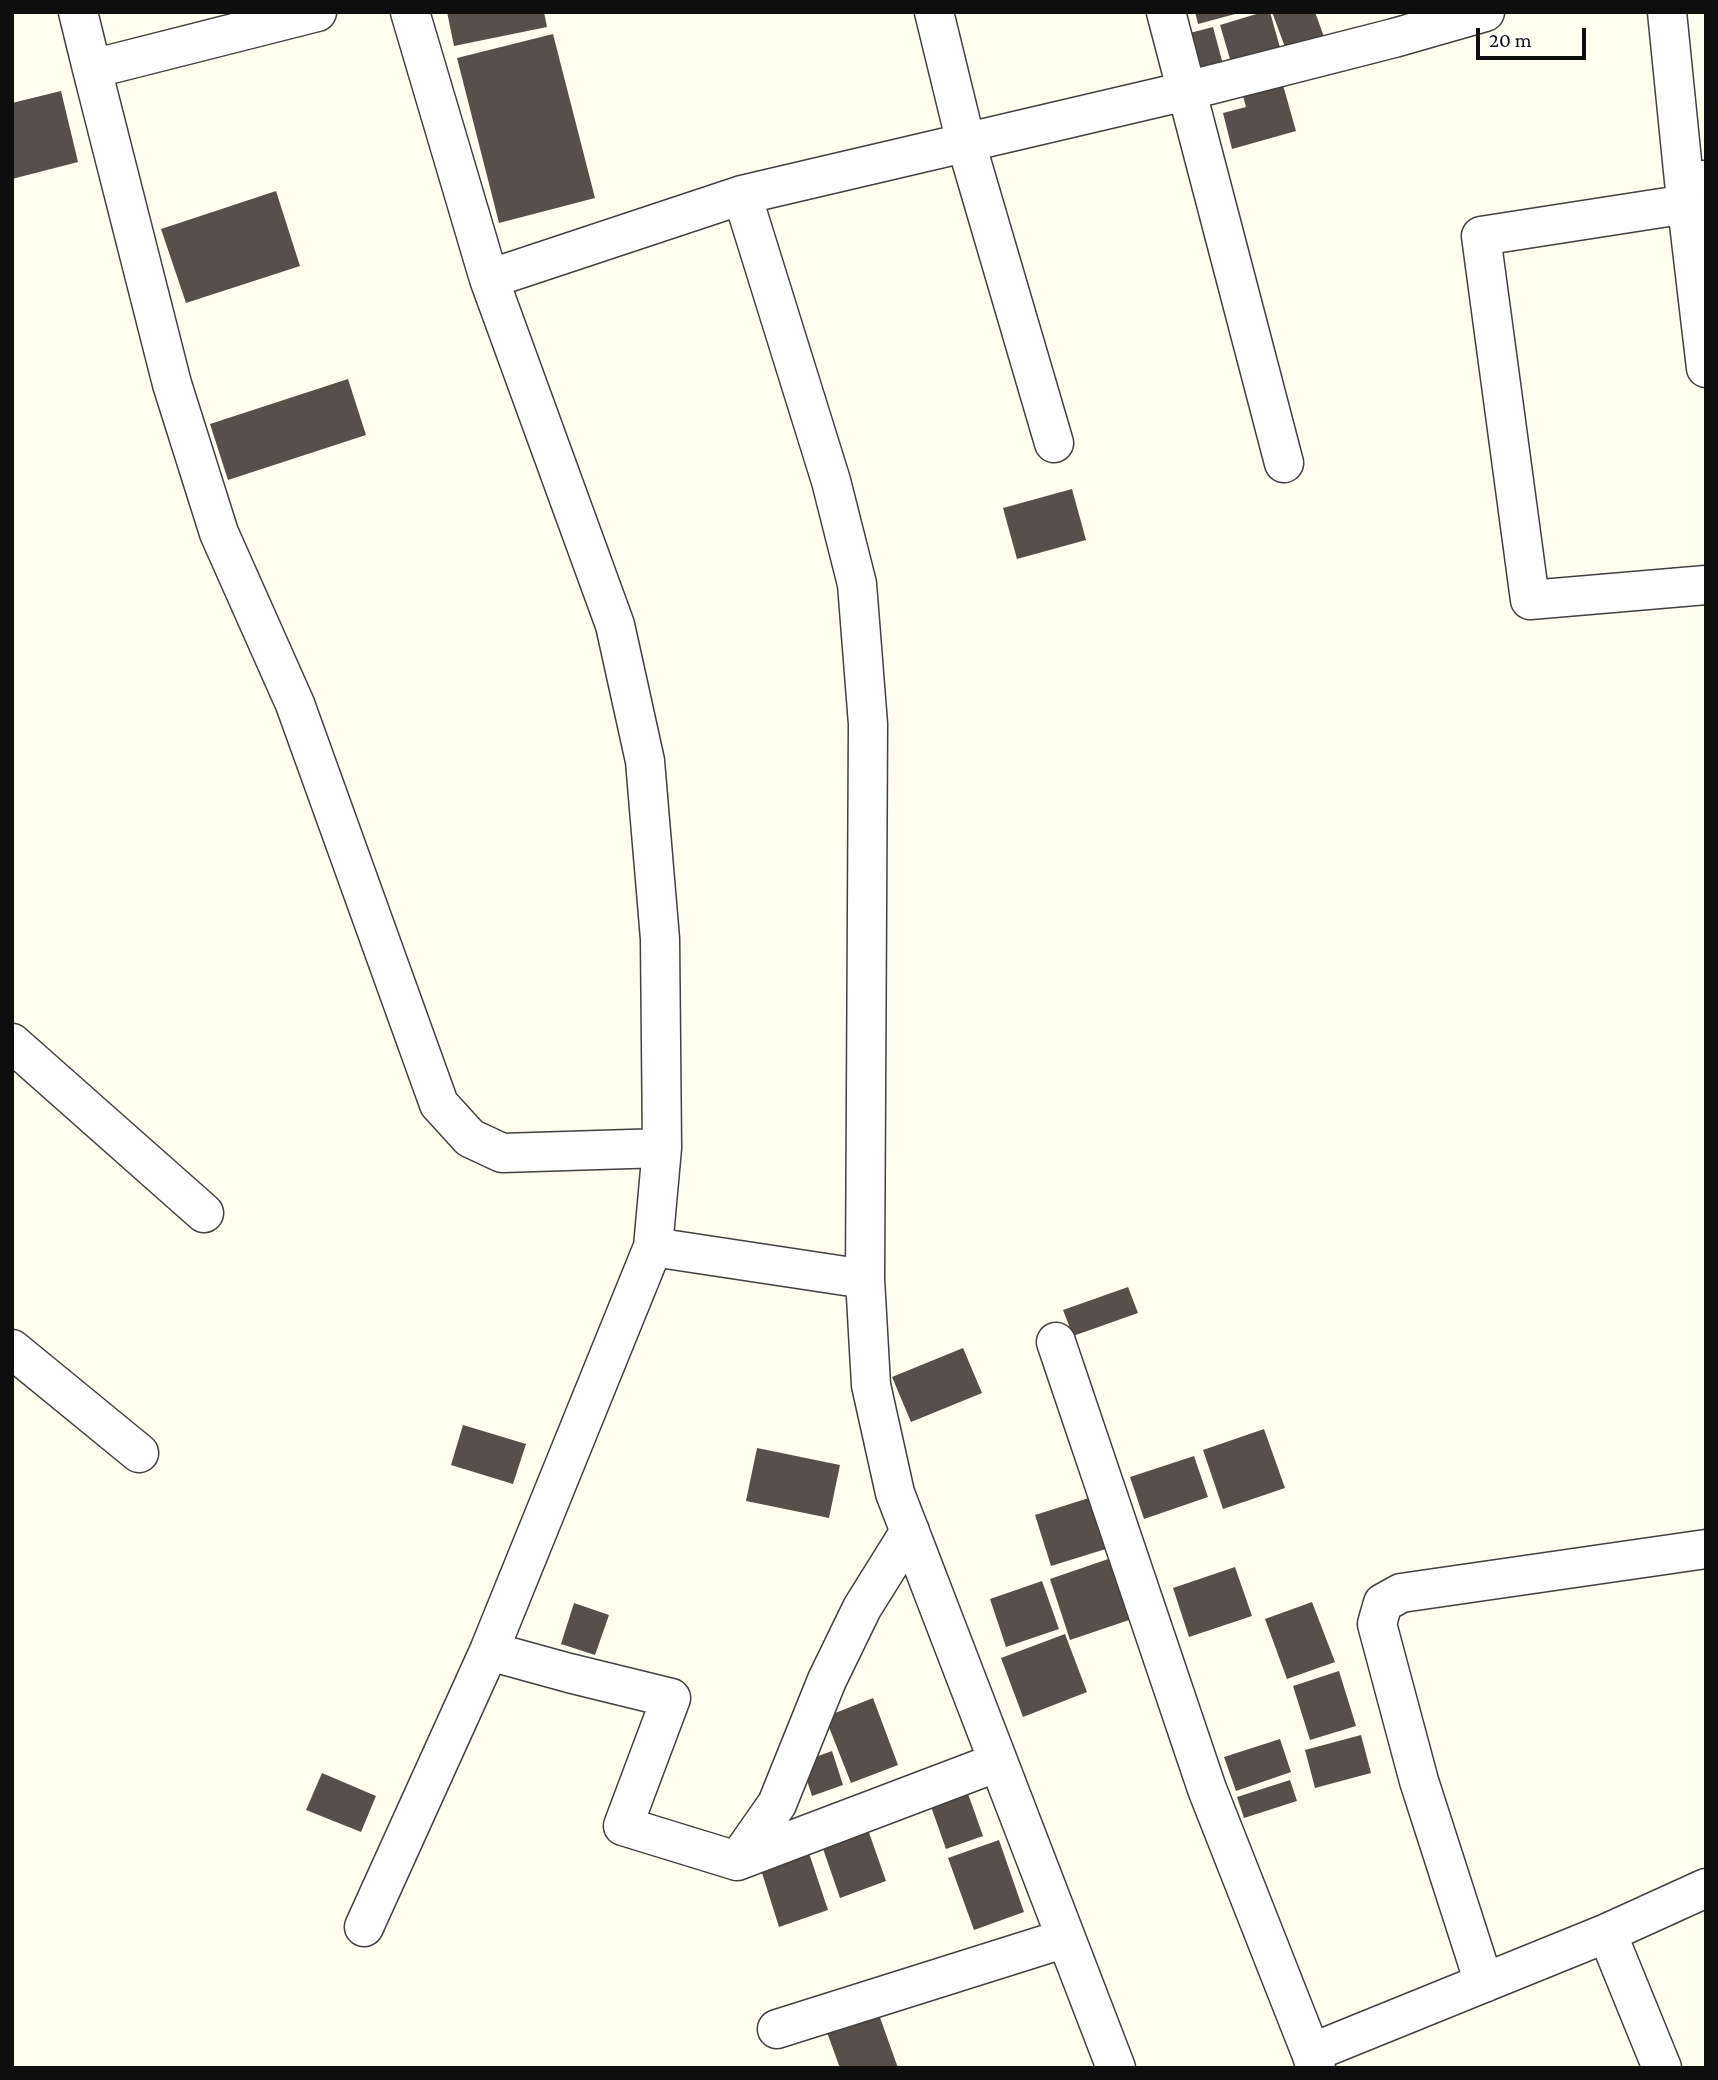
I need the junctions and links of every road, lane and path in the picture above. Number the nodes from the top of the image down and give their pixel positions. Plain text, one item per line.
1 (78, 12) edge
2 (317, 12) edge
3 (410, 12) edge
4 (934, 12) edge
5 (1166, 12) edge
6 (1485, 12) edge
7 (1667, 12) edge
8 (92, 69) junction
9 (1186, 91) junction
10 (966, 143) junction
11 (1692, 189) edge
12 (742, 195) junction
13 (489, 279) junction
14 (1706, 368) edge
15 (1054, 443) dead end
16 (1284, 463) dead end
17 (1706, 585) edge
18 (12, 1043) edge
19 (662, 1148) junction
20 (204, 1213) dead end
21 (653, 1247) junction
22 (865, 1279) junction
23 (1056, 1342) dead end
24 (12, 1349) edge
25 (139, 1453) dead end
26 (910, 1531) junction
27 (1706, 1549) edge
28 (489, 1651) junction
29 (998, 1762) junction
30 (737, 1861) junction
31 (1706, 1888) edge
32 (364, 1927) dead end
33 (1607, 1933) junction
34 (1066, 1938) junction
35 (1484, 1983) junction
36 (777, 2029) dead end
37 (1313, 2061) edge
38 (1116, 2068) edge
39 (1662, 2068) edge

1 - 8 street
2 - 8 street
3 - 13 street
4 - 10 street
5 - 9 street
6 - 9 street
7 - 11 street
8 - 19 street
9 - 10 street
9 - 16 street
10 - 12 street
10 - 15 street
11 - 14 street
11 - 17 street
12 - 13 street
12 - 22 street
13 - 19 street
18 - 20 street
19 - 21 street
21 - 22 street
21 - 28 street
22 - 26 street
23 - 37 street
24 - 25 street
26 - 29 street
26 - 30 street
27 - 35 street
28 - 30 street
28 - 32 street
29 - 30 street
29 - 34 street
31 - 33 street
33 - 35 street
33 - 39 street
34 - 36 street
34 - 38 street
35 - 37 street

